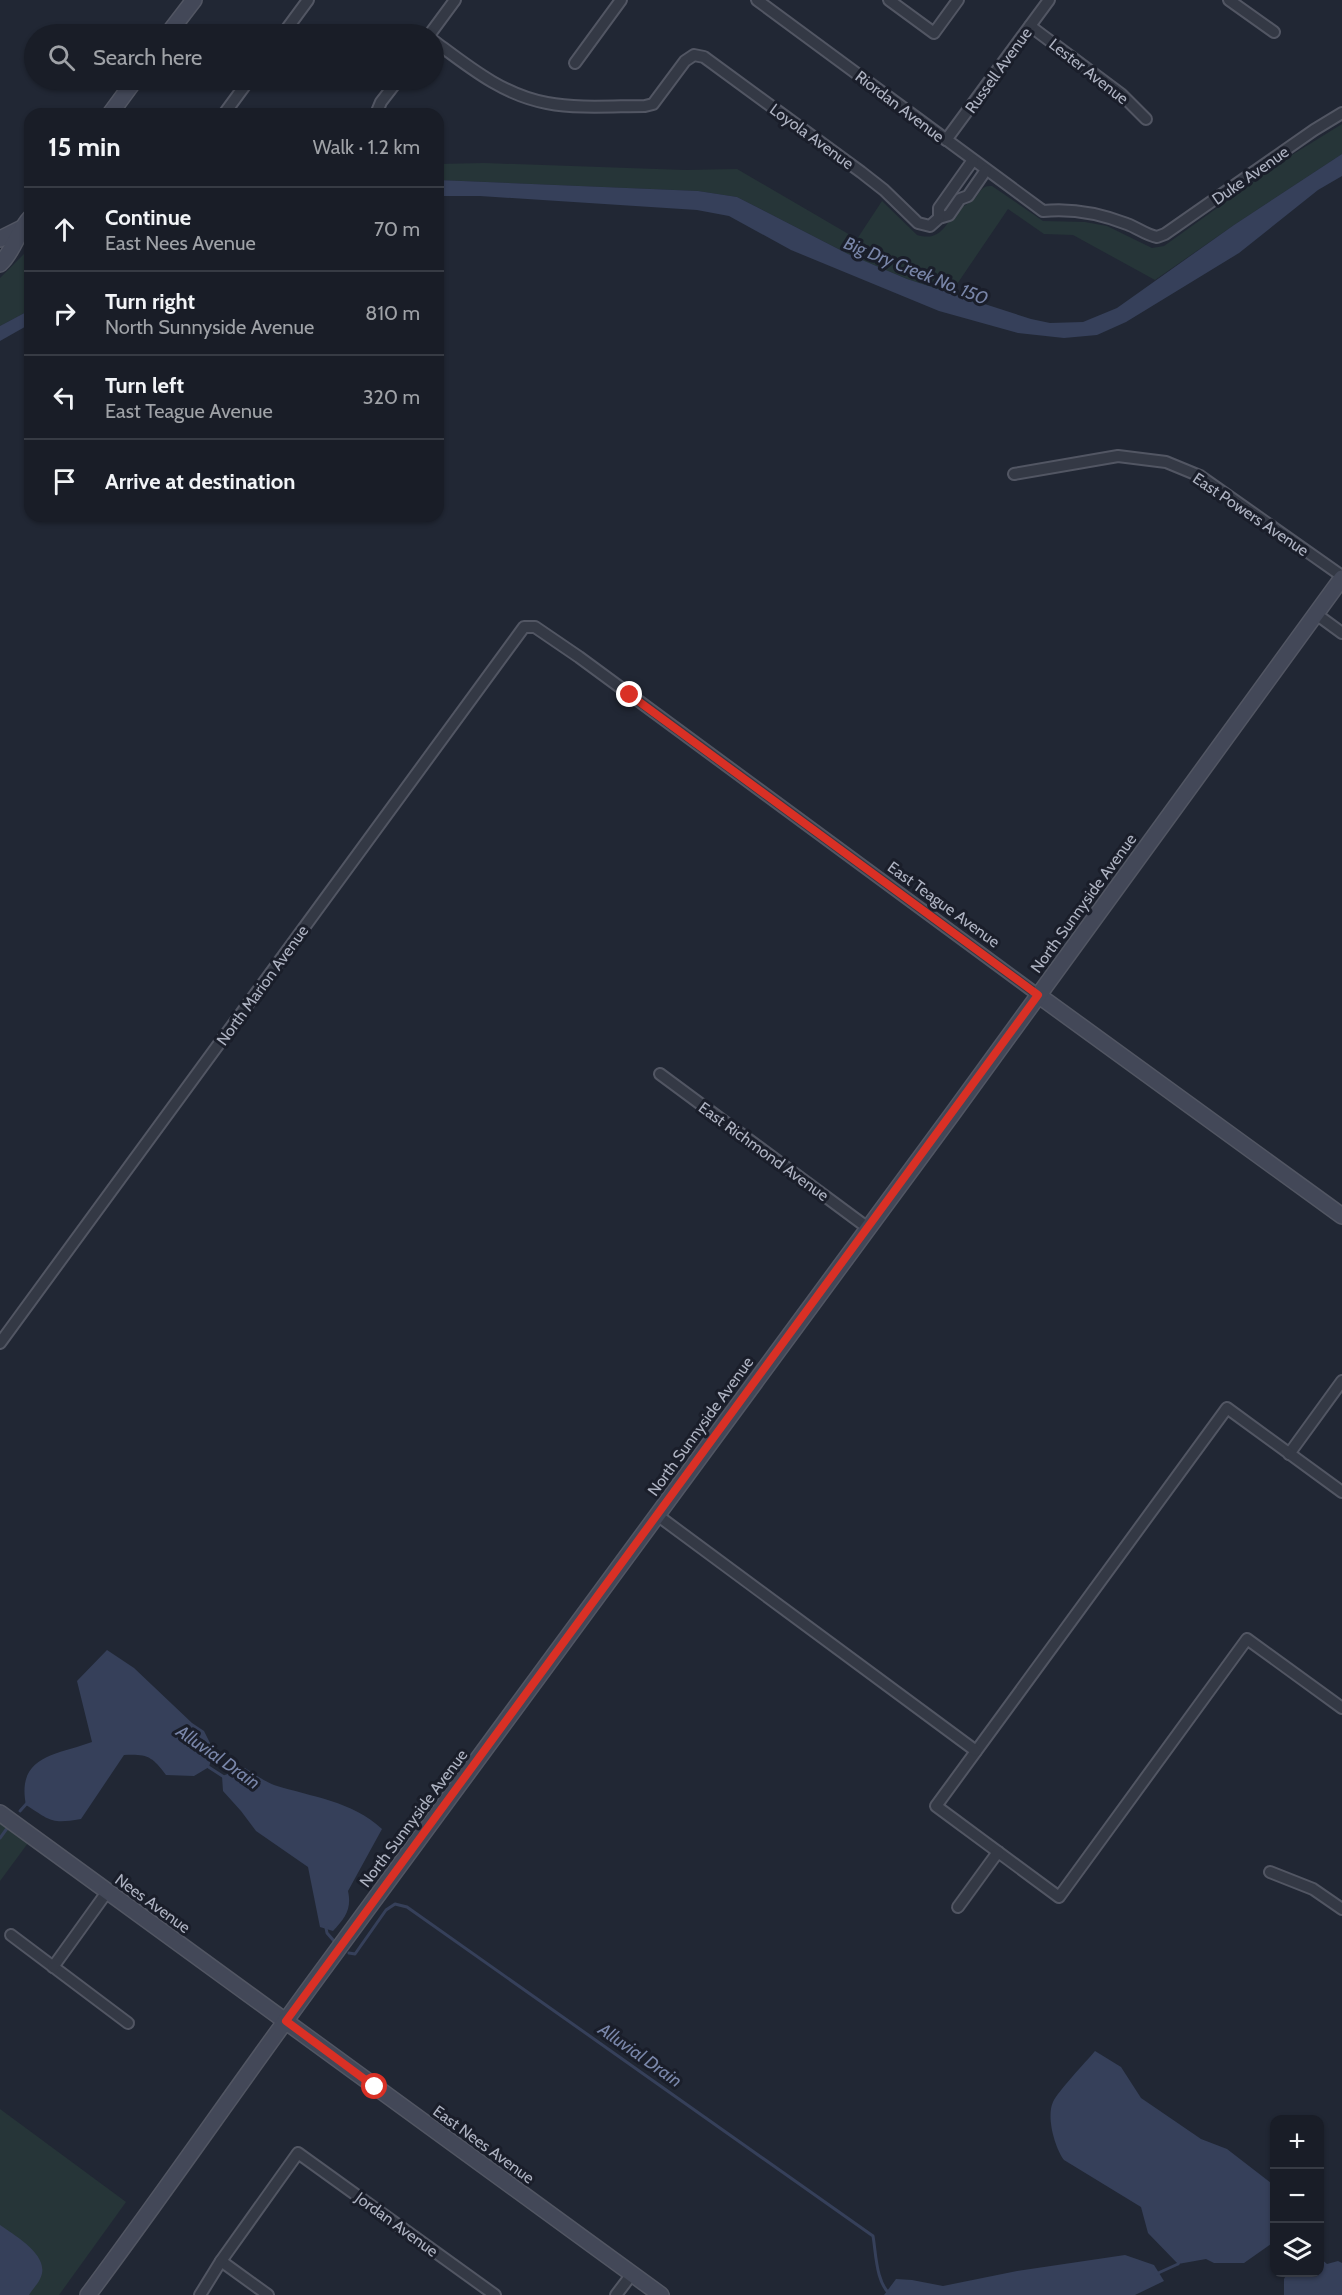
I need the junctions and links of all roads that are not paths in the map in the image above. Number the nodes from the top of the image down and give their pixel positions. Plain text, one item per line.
1 (194, 0) edge
2 (308, 0) edge
3 (455, 0) edge
4 (621, 0) edge
5 (757, 0) edge
6 (889, 0) edge
7 (958, 0) edge
8 (1049, 0) edge
9 (1228, 0) edge
10 (176, 24) edge
11 (290, 24) edge
12 (437, 24) edge
13 (1030, 26) junction
14 (1274, 32) dead end
15 (444, 49) edge
16 (575, 63) dead end
17 (128, 90) edge
18 (242, 90) edge
19 (390, 90) edge
20 (114, 108) edge
21 (228, 108) edge
22 (378, 108) edge
23 (1342, 113) edge
24 (1146, 119) dead end
25 (946, 140) junction
26 (973, 160) junction
27 (986, 170) junction
28 (950, 192) junction
29 (960, 199) junction
30 (1043, 212) joint
31 (939, 218) junction
32 (24, 224) edge
33 (24, 225) edge
34 (0, 239) edge
35 (0, 264) edge
36 (1014, 474) dead end
37 (1342, 577) edge
38 (1316, 614) junction
39 (524, 627) joint
40 (1342, 633) edge
41 (1038, 995) junction
42 (660, 1074) dead end
43 (1342, 1216) edge
44 (868, 1228) junction
45 (0, 1343) edge
46 (1342, 1381) edge
47 (1289, 1454) junction
48 (1342, 1492) edge
49 (657, 1515) junction
50 (1342, 1708) edge
51 (976, 1751) junction
52 (0, 1813) edge
53 (998, 1852) junction
54 (1270, 1872) dead end
55 (107, 1893) junction
56 (958, 1907) dead end
57 (1342, 1909) edge
58 (11, 1935) dead end
59 (53, 1967) junction
60 (286, 2021) junction
61 (128, 2023) dead end
62 (220, 2261) junction
63 (632, 2274) junction
64 (88, 2295) edge
65 (200, 2295) edge
66 (268, 2295) edge
67 (495, 2295) edge
68 (616, 2295) edge
69 (661, 2295) edge

1 - 10 main road
2 - 11 street
3 - 12 street
4 - 16 street
5 - 25 street, Riordan Avenue
6 - 7 street
8 - 13 street, Russell Avenue
9 - 14 street
13 - 24 street, Lester Avenue
13 - 25 street, Russell Avenue
15 - 31 street, Loyola Avenue
17 - 20 main road
18 - 21 street
19 - 22 street
23 - 30 street, Duke Avenue
25 - 26 street, Riordan Avenue
26 - 27 street, Riordan Avenue
26 - 28 street
27 - 29 street
27 - 30 street, Riordan Avenue
28 - 29 street
28 - 31 street
29 - 31 street
32 - 34 main road
33 - 35 main road
36 - 37 street, East Powers Avenue
37 - 38 main road, North Sunnyside Avenue
38 - 40 street
38 - 41 main road, North Sunnyside Avenue
39 - 41 street, East Teague Avenue
39 - 45 street, North Marion Avenue
41 - 43 main road, East Teague Avenue
41 - 44 main road, North Sunnyside Avenue
42 - 44 street, East Richmond Avenue
44 - 49 main road, North Sunnyside Avenue
46 - 47 street
47 - 48 street
47 - 51 street
49 - 51 street
49 - 60 main road, North Sunnyside Avenue
50 - 53 street
51 - 53 street
52 - 55 main road, Nees Avenue
53 - 56 street
54 - 57 street
55 - 59 street
55 - 60 main road, Nees Avenue
58 - 59 street
59 - 61 street
60 - 63 main road, East Nees Avenue
60 - 64 main road, North Sunnyside Avenue
62 - 65 street
62 - 66 street
62 - 67 street, Jordan Avenue
63 - 68 street
63 - 69 main road, East Nees Avenue

